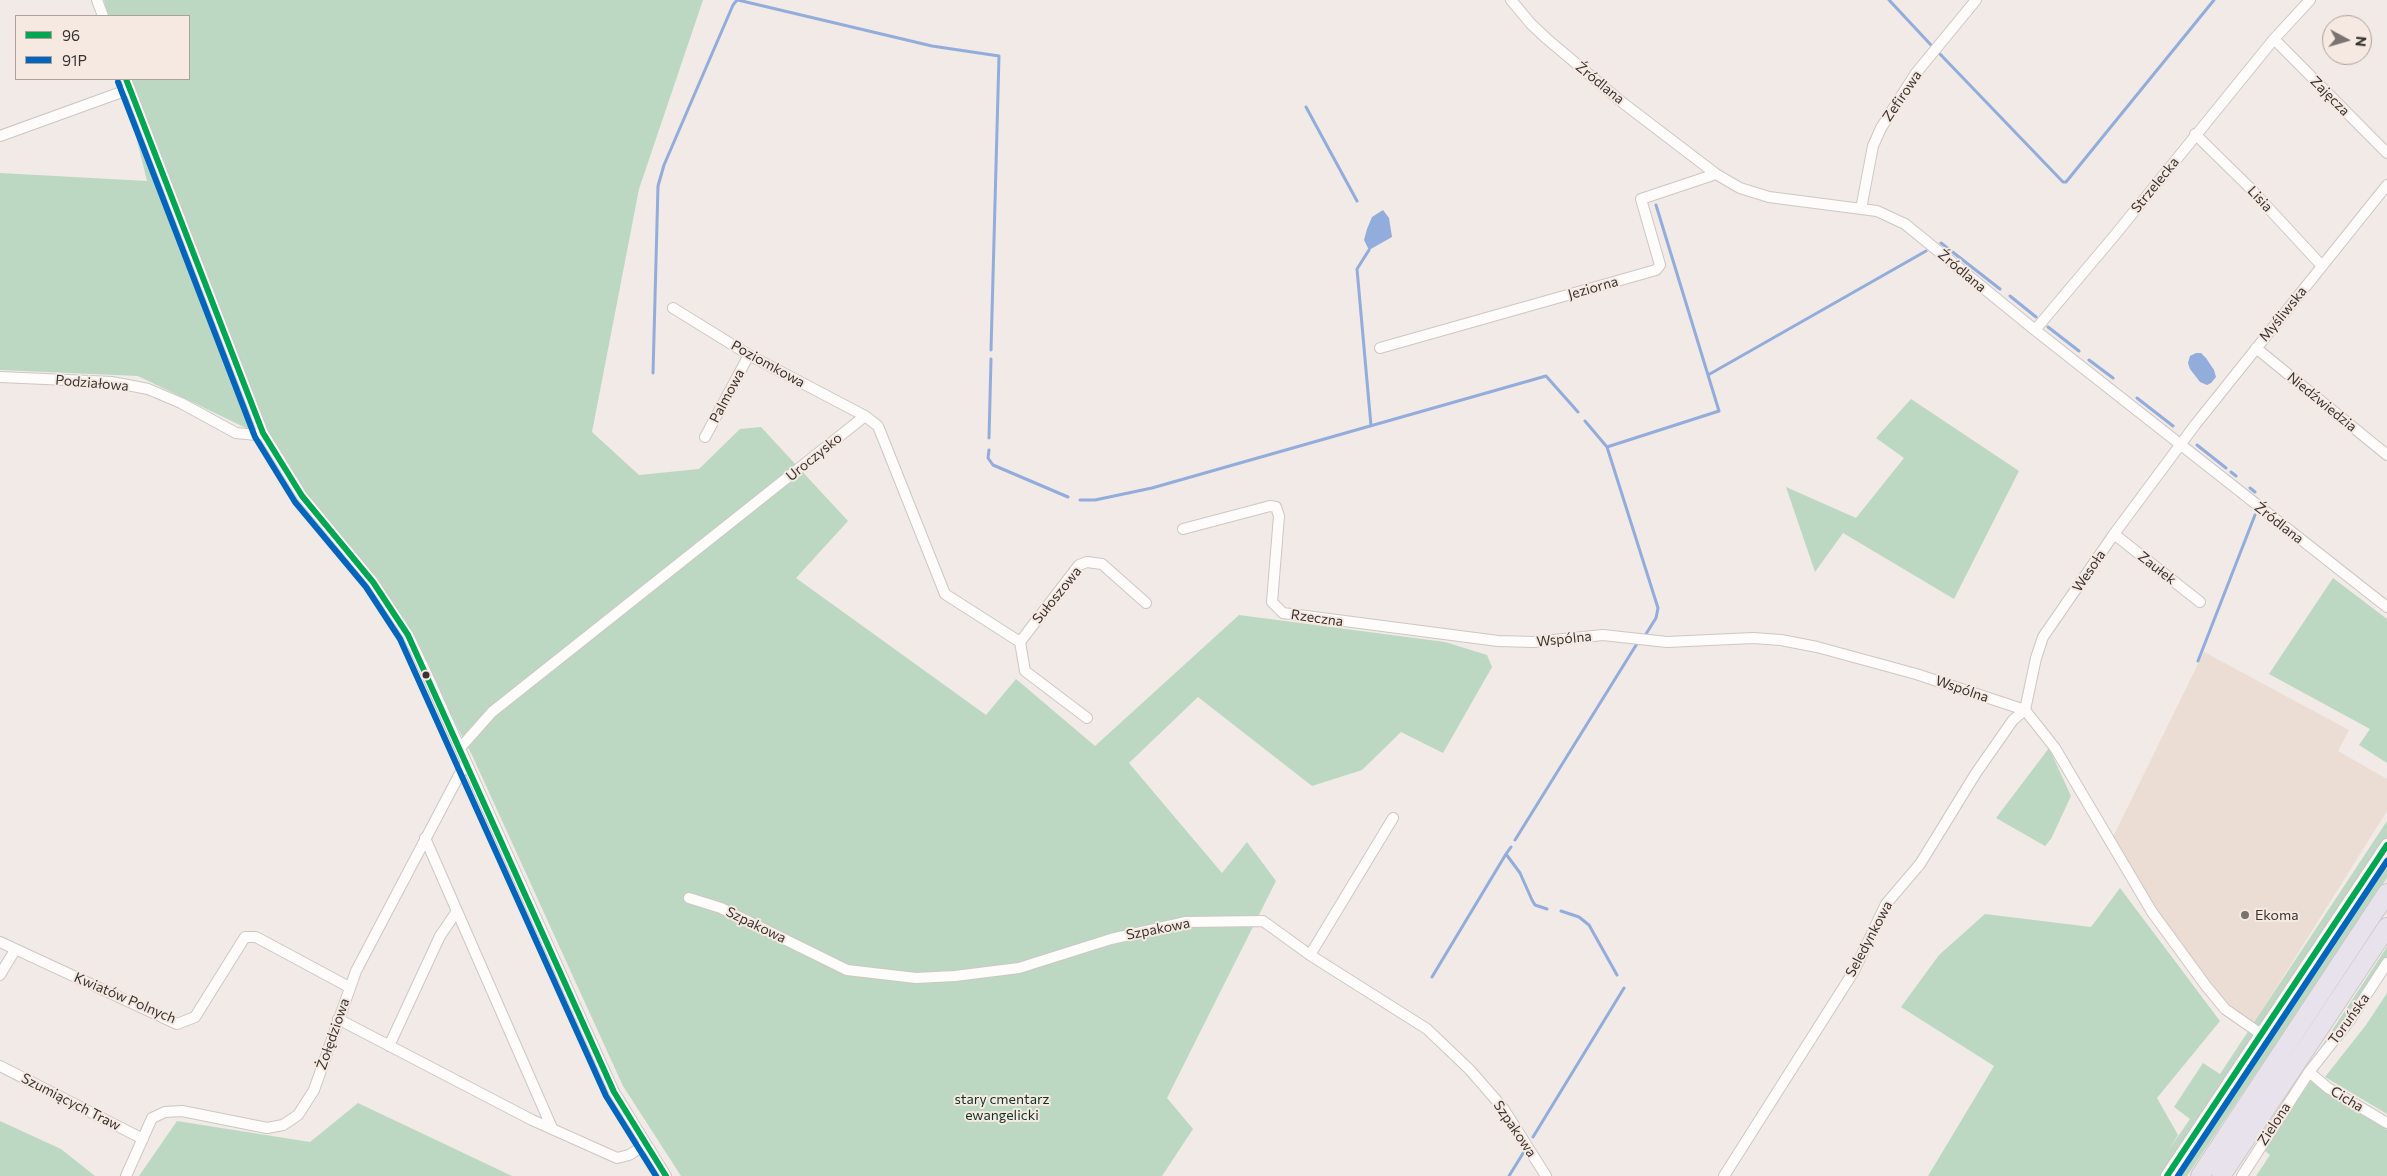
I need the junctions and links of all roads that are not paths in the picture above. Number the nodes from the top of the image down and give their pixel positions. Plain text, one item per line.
1 (97, 0) edge
2 (1511, 0) edge
3 (1976, 0) edge
4 (2310, 0) edge
5 (103, 15) edge
6 (2274, 39) junction
7 (128, 84) edge
8 (2195, 134) junction
9 (0, 136) edge
10 (2387, 153) edge
11 (1716, 174) junction
12 (2387, 185) edge
13 (1861, 209) junction
14 (2322, 266) junction
15 (673, 308) dead end
16 (2035, 330) junction
17 (1380, 348) dead end
18 (2256, 348) junction
19 (749, 355) junction
20 (0, 377) edge
21 (865, 416) junction
22 (263, 433) junction
23 (705, 438) dead end
24 (2180, 445) junction
25 (2387, 455) edge
26 (1182, 529) dead end
27 (2114, 534) junction
28 (2200, 602) dead end
29 (1146, 603) dead end
30 (2387, 607) edge
31 (1020, 642) junction
32 (1498, 642) joint
33 (2025, 710) junction
34 (1087, 718) dead end
35 (460, 748) junction
36 (466, 762) junction
37 (1393, 818) dead end
38 (425, 838) junction
39 (2387, 845) edge
40 (2387, 893) edge
41 (689, 898) dead end
42 (457, 911) junction
43 (2387, 927) edge
44 (0, 942) edge
45 (15, 950) junction
46 (1310, 955) junction
47 (2387, 963) edge
48 (0, 975) edge
49 (349, 987) junction
50 (338, 1019) junction
51 (2261, 1034) junction
52 (390, 1046) junction
53 (0, 1066) edge
54 (2308, 1072) junction
55 (2387, 1123) edge
56 (552, 1128) junction
57 (143, 1139) junction
58 (645, 1145) junction
59 (126, 1176) edge
60 (666, 1176) edge
61 (1546, 1176) edge
62 (1724, 1176) edge
63 (2167, 1176) edge
64 (2200, 1176) edge
65 (2221, 1176) edge
66 (2242, 1176) edge

1 - 5 street
2 - 11 street, Źródlana
3 - 13 street, Zefirowa
4 - 6 street, Strzelecka
6 - 8 street, Strzelecka
6 - 10 street, Zajęcza
7 - 9 street
7 - 22 street
8 - 14 street, Lisia
8 - 16 street, Strzelecka
11 - 13 street, Źródlana
11 - 17 street, Jeziorna
12 - 14 street, Myśliwska
13 - 16 street, Źródlana
14 - 18 street, Myśliwska
15 - 19 street, Poziomkowa
16 - 24 street, Źródlana
18 - 24 street, Myśliwska
18 - 25 street, Niedźwiedzia
19 - 21 street, Poziomkowa
19 - 23 street, Palmowa
20 - 22 street, Podziałowa
21 - 31 street
21 - 35 street, Uroczysko
22 - 35 street
24 - 27 street, Wesoła
24 - 30 street, Źródlana
26 - 32 street, Rzeczna
27 - 28 street, Zaułek
27 - 33 street, Wesoła
29 - 31 street, Sułoszowa
31 - 34 street
32 - 33 street, Wspólna
33 - 51 street
33 - 62 street, Seledynkowa
35 - 36 street
36 - 38 street, Żołędziowa
36 - 58 street
37 - 46 street
38 - 42 street
38 - 49 street, Żołędziowa
39 - 51 street
40 - 64 highway
41 - 46 street, Szpakowa
42 - 52 street
42 - 56 street
43 - 65 highway
44 - 45 street, Kwiatów Polnych
45 - 48 street
45 - 49 street, Kwiatów Polnych
46 - 61 street, Szpakowa
47 - 54 street, Toruńska
49 - 50 street, Żołędziowa
50 - 52 street
50 - 57 street, Żołędziowa
51 - 63 street
52 - 56 street
53 - 57 street, Szumiących Traw
54 - 55 street, Cicha
54 - 66 street, Zielona
56 - 58 street
57 - 59 street, Żołędziowa
58 - 60 street

